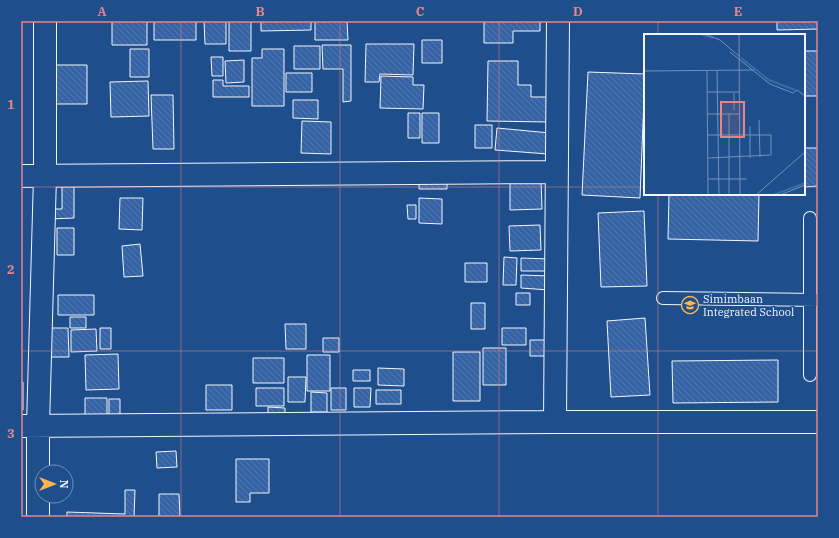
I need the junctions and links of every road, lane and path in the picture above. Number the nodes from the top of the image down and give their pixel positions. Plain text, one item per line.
1 (46, 21) edge
2 (558, 21) edge
3 (556, 172) junction
4 (21, 176) edge
5 (45, 176) junction
6 (810, 218) dead end
7 (663, 298) dead end
8 (814, 300) edge
9 (810, 375) dead end
10 (555, 422) junction
11 (818, 422) edge
12 (29, 426) edge
13 (38, 517) edge

1 - 5 street
2 - 3 street
3 - 5 street
3 - 10 street
4 - 5 street
5 - 12 street
6 - 8 lane
7 - 8 lane
8 - 9 lane
10 - 11 street
10 - 12 street
12 - 13 street

